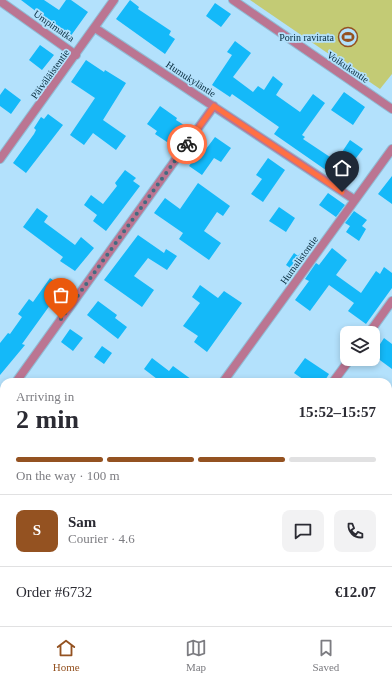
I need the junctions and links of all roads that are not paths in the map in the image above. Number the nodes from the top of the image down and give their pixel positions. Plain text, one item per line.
1 (114, 0) edge
2 (233, 0) edge
3 (0, 1) edge
4 (95, 28) junction
5 (76, 55) junction
6 (214, 106) junction
7 (392, 109) edge
8 (392, 149) edge
9 (0, 159) edge
10 (355, 200) junction
11 (392, 301) edge
12 (374, 326) edge
13 (345, 366) edge
14 (19, 378) edge
15 (226, 378) edge
16 (337, 378) edge

1 - 4 street, Päiväläistentie
2 - 7 street, Voikukantie
3 - 5 street, Umpimatka
4 - 5 street, Päiväläistentie
4 - 6 street, Humukyläntie
5 - 9 street, Päiväläistentie
6 - 10 street, Humukyläntie
6 - 14 street
8 - 10 street, Humalistontie
10 - 15 street, Humalistontie
11 - 12 street
13 - 16 street

